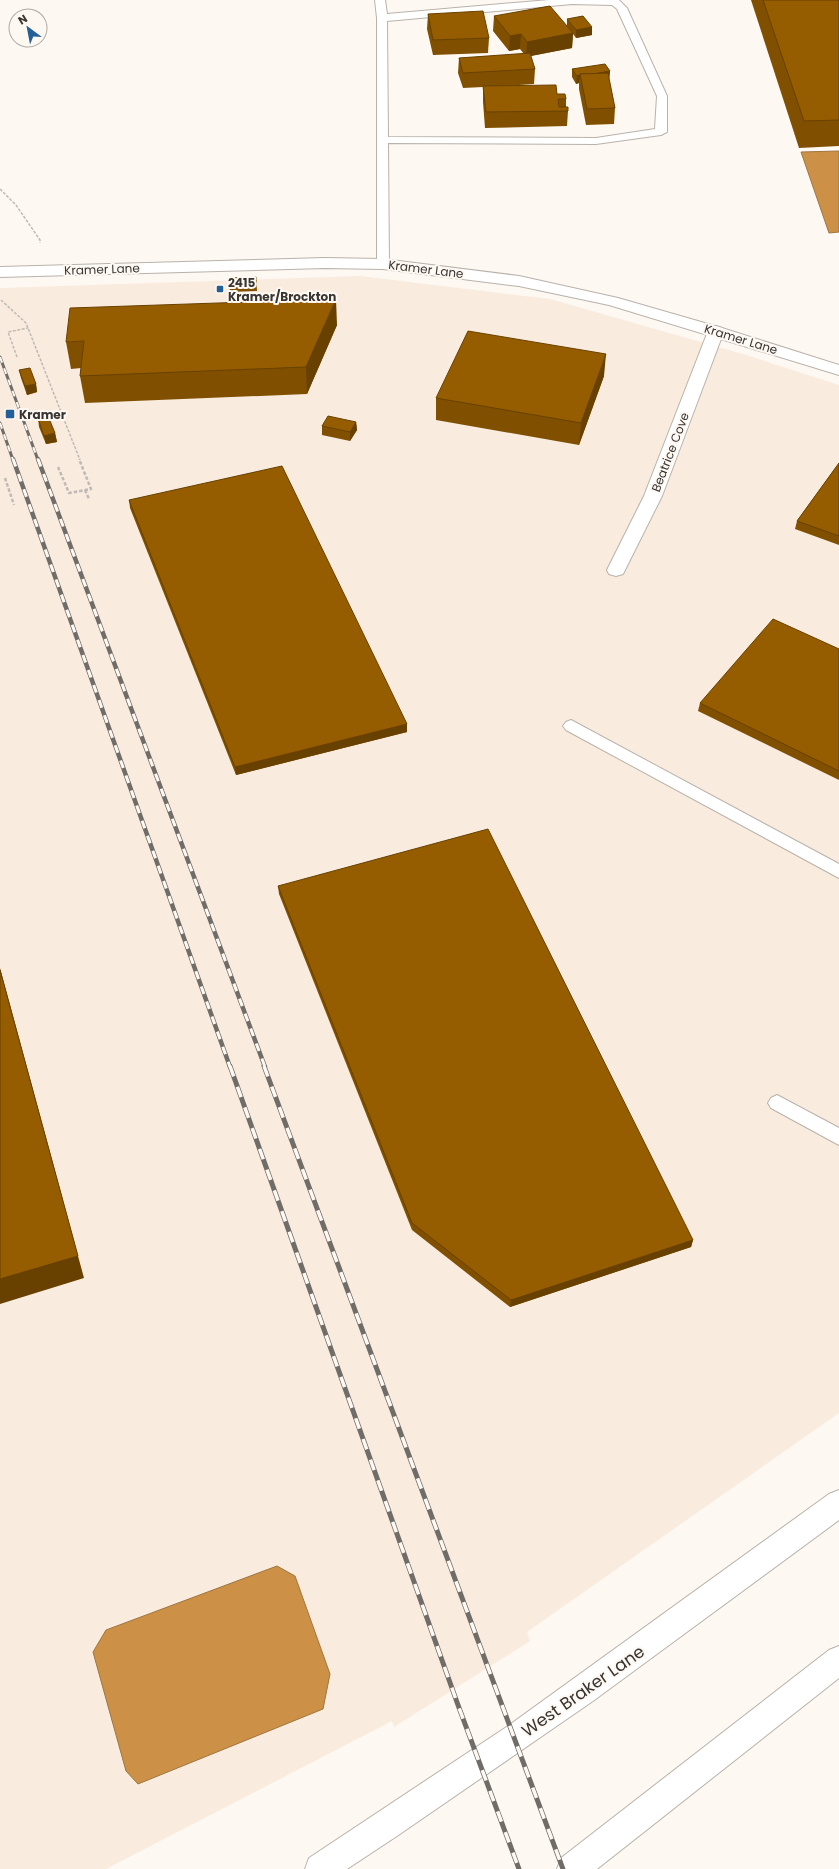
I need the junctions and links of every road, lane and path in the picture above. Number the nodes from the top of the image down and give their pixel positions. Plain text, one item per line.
1 (380, 0) edge
2 (382, 18) junction
3 (382, 140) junction
4 (0, 189) edge
5 (40, 245) dead end
6 (383, 264) junction
7 (0, 272) edge
8 (0, 299) edge
9 (28, 328) junction
10 (716, 330) junction
11 (17, 357) dead end
12 (839, 370) edge
13 (58, 466) dead end
14 (5, 478) dead end
15 (86, 490) junction
16 (89, 499) dead end
17 (14, 505) dead end
18 (616, 570) dead end
19 (571, 726) dead end
20 (839, 872) edge
21 (777, 1103) dead end
22 (839, 1137) edge
23 (839, 1503) edge
24 (839, 1660) edge
25 (320, 1869) edge
26 (572, 1869) edge

1 - 2 lane
2 - 3 lane
2 - 3 lane
3 - 6 lane
4 - 5 path
6 - 7 street, Kramer Lane
6 - 10 street, Kramer Lane
8 - 9 path
9 - 11 path
9 - 15 path
10 - 12 street, Kramer Lane
10 - 18 street, Beatrice Cove
13 - 15 path
14 - 17 path
15 - 16 path
19 - 20 lane
21 - 22 lane
23 - 25 street, West Braker Lane
24 - 26 street

